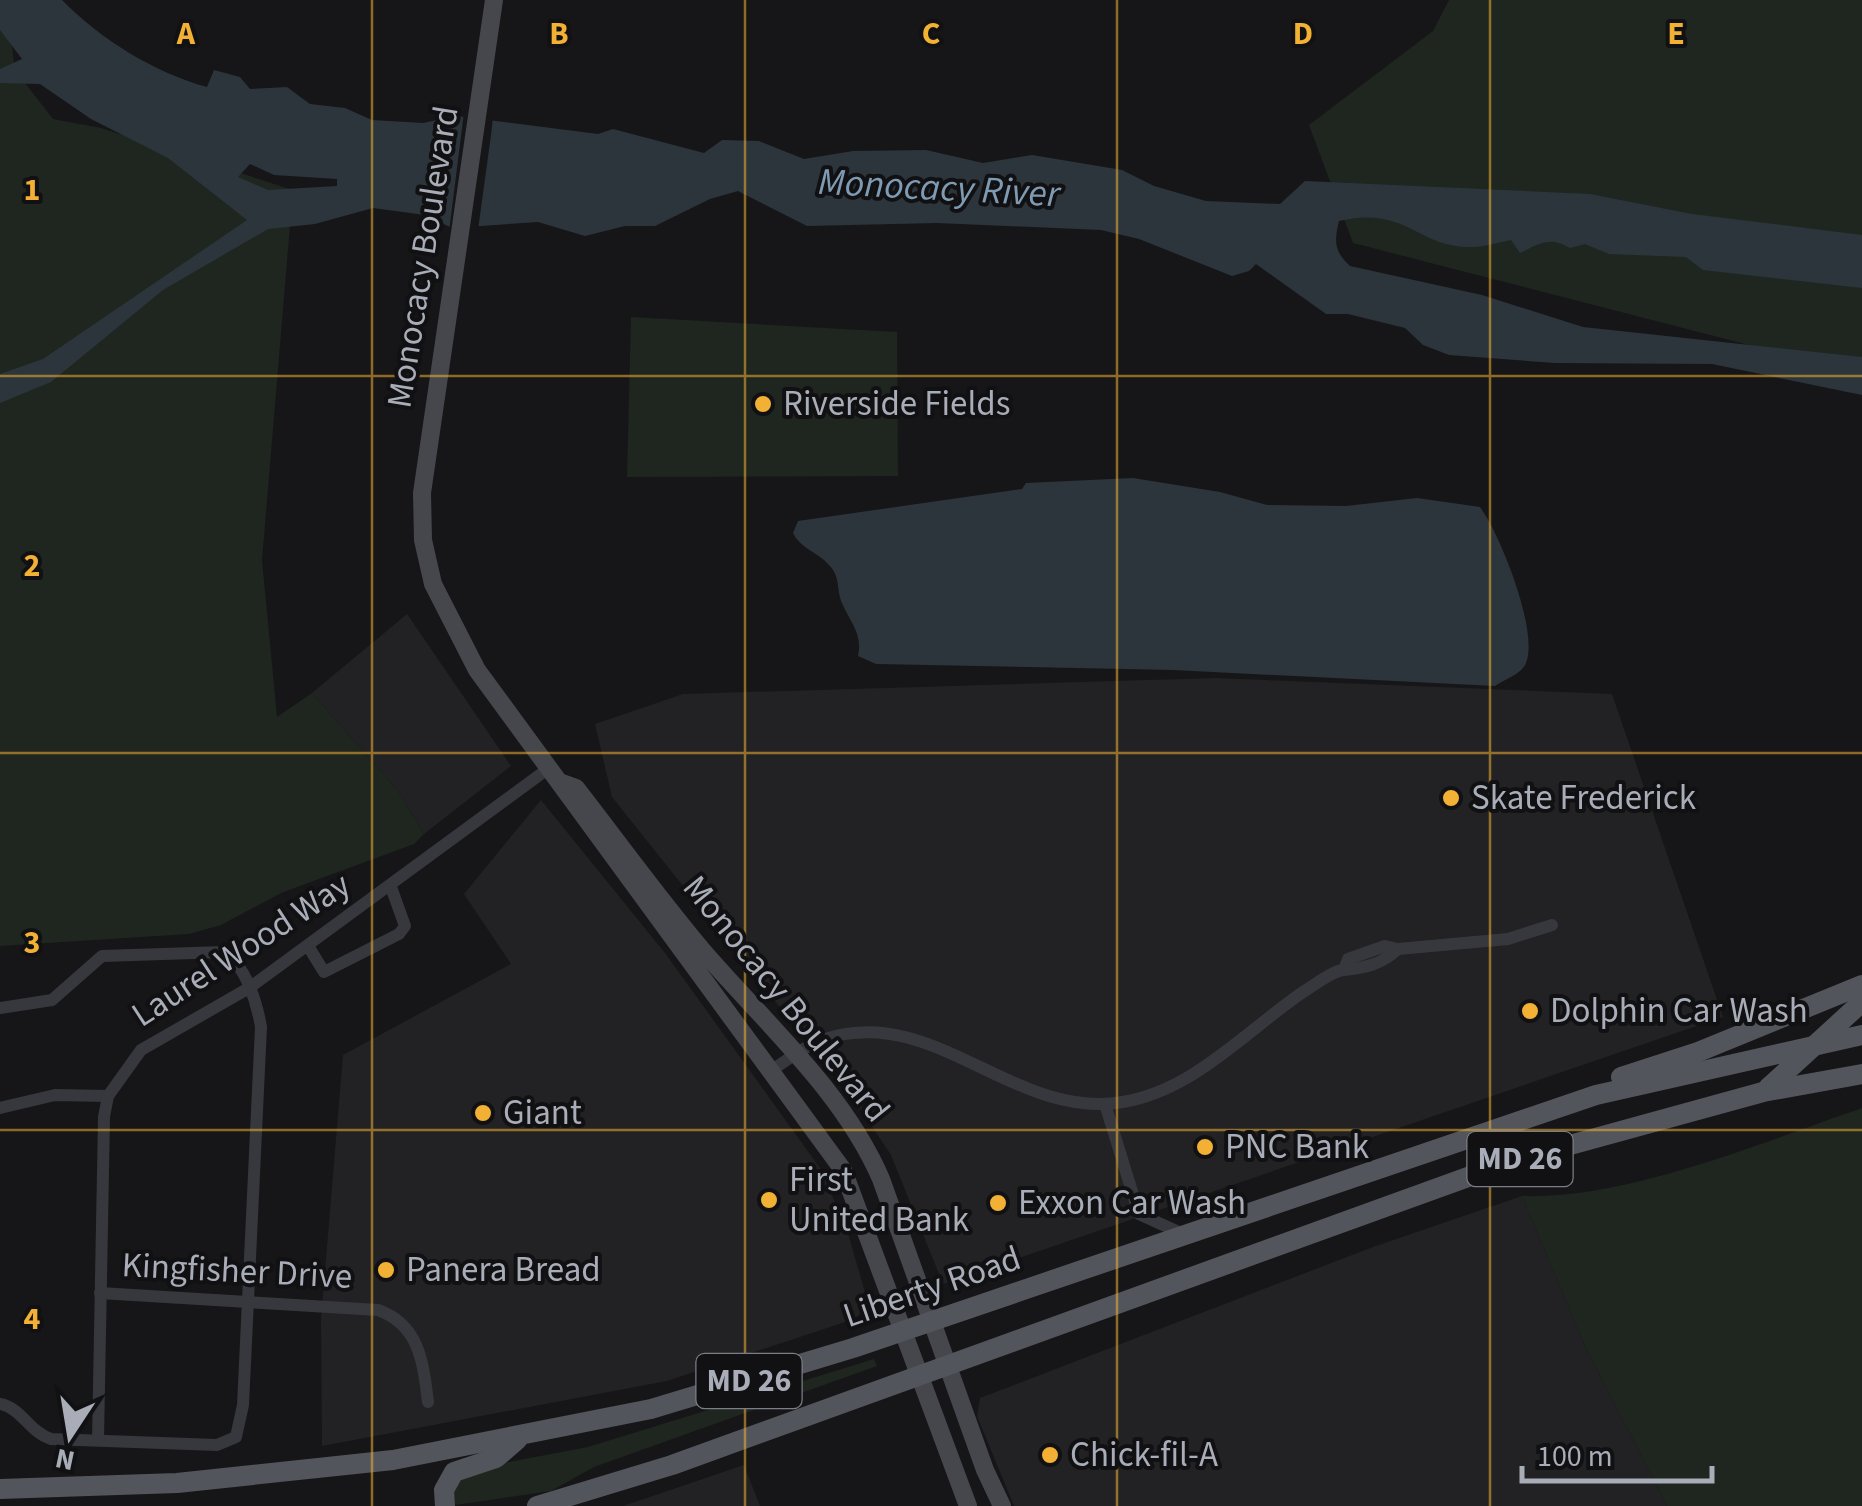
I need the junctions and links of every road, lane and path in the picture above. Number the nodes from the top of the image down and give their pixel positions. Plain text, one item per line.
1 (493, 9) edge
2 (550, 768) junction
3 (562, 783) junction
4 (390, 887) junction
5 (1552, 925) dead end
6 (308, 946) junction
7 (1862, 985) edge
8 (250, 988) junction
9 (1862, 1002) edge
10 (0, 1008) edge
11 (1862, 1035) edge
12 (1819, 1043) junction
13 (795, 1056) junction
14 (772, 1070) junction
15 (1862, 1074) edge
16 (1764, 1092) junction
17 (1596, 1095) junction
18 (108, 1096) junction
19 (1105, 1104) junction
20 (0, 1108) edge
21 (1186, 1235) junction
22 (100, 1293) junction
23 (248, 1300) junction
24 (932, 1321) junction
25 (903, 1331) junction
26 (948, 1364) junction
27 (918, 1375) junction
28 (428, 1402) dead end
29 (0, 1404) edge
30 (518, 1439) junction
31 (98, 1440) junction
32 (0, 1489) edge
33 (445, 1506) edge
34 (537, 1506) edge
35 (968, 1506) edge
36 (1002, 1506) edge

1 - 2 main road, Monocacy Boulevard
2 - 3 main road, Monocacy Boulevard
2 - 4 street, Laurel Wood Way
3 - 13 main road, Monocacy Boulevard
3 - 14 main road, Monocacy Boulevard
4 - 6 street, Laurel Wood Way
4 - 6 street
5 - 19 street
6 - 8 street, Laurel Wood Way
7 - 17 main road
8 - 10 street
8 - 18 street, Laurel Wood Way
8 - 23 street
9 - 12 main road
11 - 12 main road, Liberty Road / MD 26
12 - 16 main road
12 - 17 main road, Liberty Road / MD 26
13 - 14 street
13 - 19 street
13 - 24 main road, Monocacy Boulevard
14 - 25 main road, Monocacy Boulevard
15 - 16 main road, MD 26
16 - 26 main road, MD 26
17 - 21 main road, Liberty Road / MD 26
18 - 20 street
18 - 22 street
19 - 21 street
21 - 24 main road, Liberty Road / MD 26
22 - 23 street, Kingfisher Drive
22 - 31 street
23 - 28 street, Kingfisher Drive
23 - 31 street
24 - 25 main road, Liberty Road / MD 26
24 - 26 main road, Monocacy Boulevard
25 - 27 main road, Monocacy Boulevard
25 - 30 main road, Liberty Road / MD 26
26 - 27 main road, MD 26
26 - 36 main road, Monocacy Boulevard
27 - 34 main road, MD 26
27 - 35 main road, Monocacy Boulevard
29 - 31 street
30 - 32 main road, Liberty Road / MD 26
30 - 33 main road

